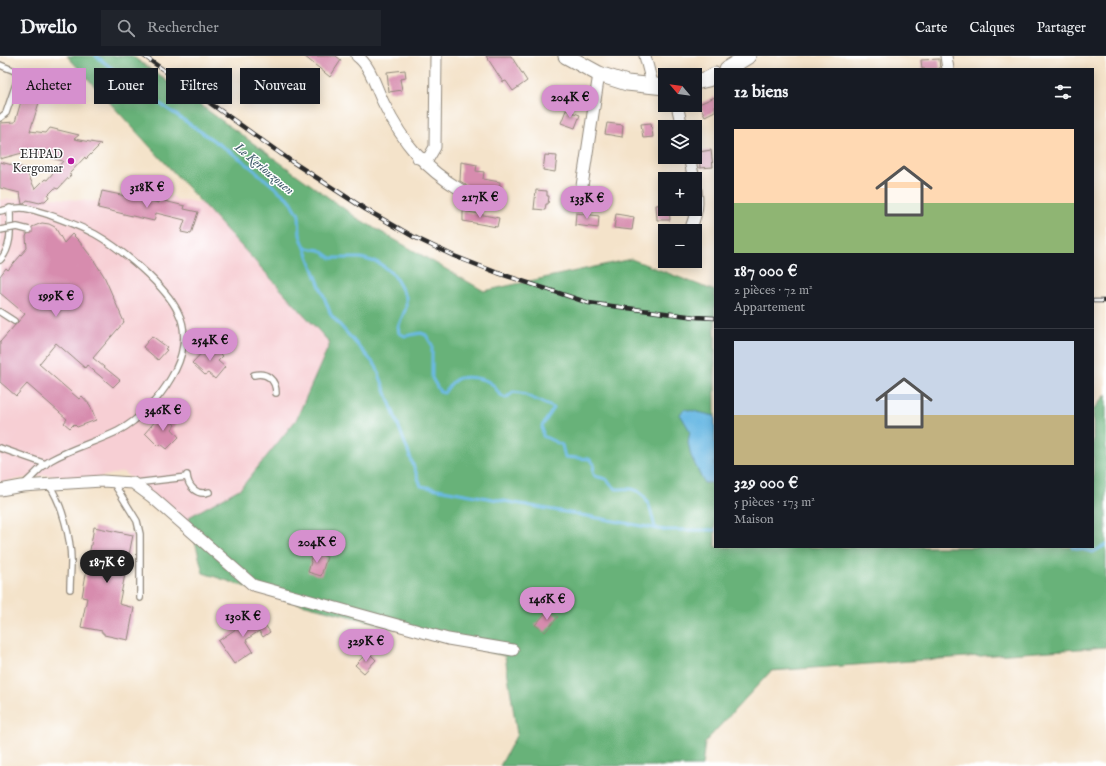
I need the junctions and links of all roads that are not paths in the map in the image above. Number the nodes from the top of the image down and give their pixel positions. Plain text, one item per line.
1 (357, 56) edge
2 (436, 56) edge
3 (566, 56) edge
4 (645, 56) edge
5 (748, 56) edge
6 (946, 56) edge
7 (0, 65) edge
8 (729, 68) edge
9 (948, 68) edge
10 (599, 74) junction
11 (714, 75) edge
12 (702, 80) edge
13 (658, 85) edge
14 (658, 87) edge
15 (0, 118) edge
16 (418, 158) junction
17 (582, 186) dead end
18 (461, 190) dead end
19 (10, 208) junction
20 (0, 211) edge
21 (0, 230) edge
22 (29, 230) dead end
23 (0, 260) edge
24 (0, 312) edge
25 (14, 322) dead end
26 (254, 375) dead end
27 (276, 393) dead end
28 (0, 448) edge
29 (46, 464) junction
30 (115, 482) junction
31 (133, 483) junction
32 (49, 484) junction
33 (22, 486) junction
34 (0, 490) edge
35 (209, 492) dead end
36 (70, 589) dead end
37 (140, 598) dead end
38 (513, 650) dead end

1 - 16 street
2 - 16 street
3 - 10 main road
4 - 13 street
5 - 8 main road
6 - 9 street
7 - 15 lane
10 - 14 main road
10 - 17 street
11 - 12 main road
16 - 18 street
19 - 20 lane
19 - 23 lane
19 - 29 lane
21 - 22 lane, bridge
24 - 25 lane
26 - 27 lane
28 - 29 lane
29 - 33 lane
30 - 31 street
30 - 32 street
30 - 37 lane
31 - 35 lane
31 - 38 street
32 - 33 street
32 - 36 lane
33 - 34 street

